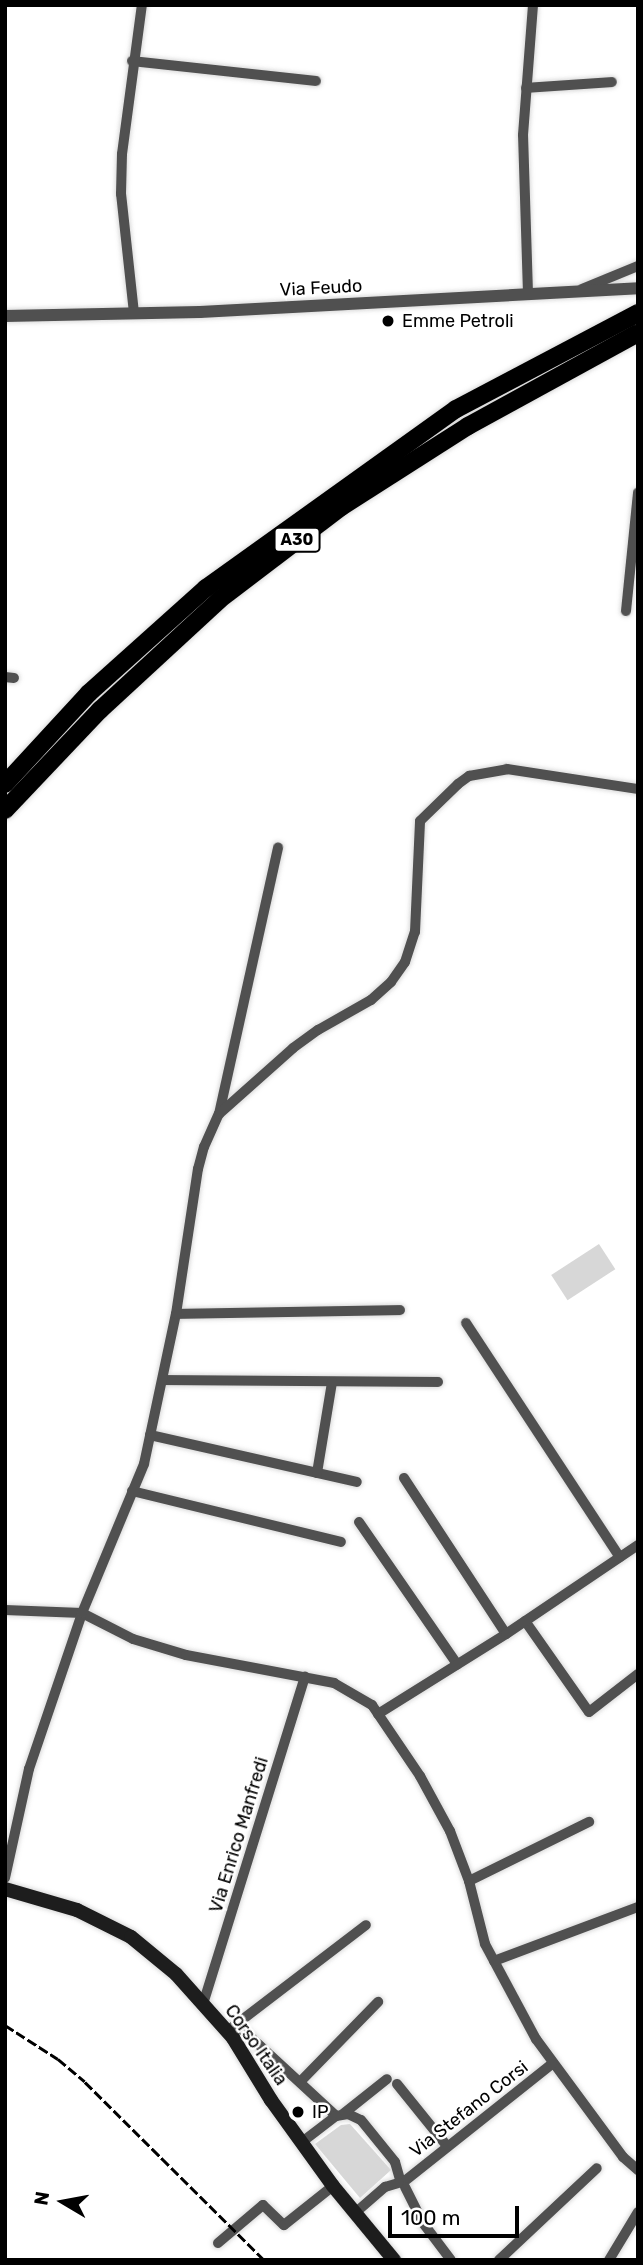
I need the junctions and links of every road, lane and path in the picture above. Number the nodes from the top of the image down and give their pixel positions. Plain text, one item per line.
1 (142, 5) edge
2 (533, 5) edge
3 (132, 61) junction
4 (316, 81) dead end
5 (612, 82) dead end
6 (526, 88) junction
7 (638, 266) edge
8 (638, 288) edge
9 (582, 289) junction
10 (528, 293) junction
11 (134, 313) junction
12 (638, 313) edge
13 (5, 316) edge
14 (638, 333) edge
15 (638, 493) edge
16 (626, 611) dead end
17 (5, 784) edge
18 (638, 789) edge
19 (5, 810) edge
20 (278, 847) dead end
21 (219, 1114) junction
22 (400, 1310) dead end
23 (176, 1314) junction
24 (466, 1323) dead end
25 (163, 1380) junction
26 (332, 1382) junction
27 (438, 1382) dead end
28 (150, 1435) junction
29 (317, 1473) junction
30 (404, 1478) dead end
31 (357, 1482) dead end
32 (132, 1491) junction
33 (359, 1522) dead end
34 (341, 1542) dead end
35 (638, 1545) edge
36 (620, 1557) junction
37 (5, 1610) edge
38 (82, 1613) junction
39 (525, 1621) junction
40 (506, 1634) junction
41 (457, 1664) junction
42 (638, 1674) edge
43 (305, 1676) junction
44 (375, 1709) junction
45 (589, 1822) dead end
46 (5, 1878) edge
47 (469, 1881) junction
48 (5, 1889) edge
49 (638, 1907) edge
50 (366, 1925) dead end
51 (494, 1961) junction
52 (378, 2002) dead end
53 (203, 2004) junction
54 (230, 2035) junction
55 (552, 2064) junction
56 (300, 2082) junction
57 (340, 2115) junction
58 (302, 2143) junction
59 (447, 2146) junction
60 (597, 2168) dead end
61 (638, 2170) edge
62 (402, 2182) junction
63 (333, 2186) junction
64 (638, 2212) edge
65 (355, 2213) junction
66 (218, 2242) dead end
67 (394, 2260) edge
68 (451, 2260) edge
69 (499, 2260) edge
70 (610, 2260) edge

1 - 3 street
2 - 6 street
3 - 4 street
3 - 11 street
5 - 6 street
6 - 10 street
7 - 9 street
8 - 9 street, Via Feudo
9 - 10 street, Via Feudo
10 - 11 street, Via Feudo
11 - 13 street, Via Feudo
12 - 17 highway, A30
14 - 19 highway, A30
15 - 16 street
18 - 21 street
20 - 21 street
21 - 23 street
22 - 23 street
23 - 25 street
24 - 36 street
25 - 26 street
25 - 28 street
26 - 27 street
26 - 29 street
28 - 29 street
28 - 32 street
29 - 31 street
30 - 40 street
32 - 34 street
32 - 38 street
33 - 41 street
35 - 36 street
36 - 39 street
37 - 38 street
38 - 43 street
38 - 46 street
39 - 40 street
39 - 42 street
40 - 41 street
41 - 44 street
43 - 44 street
43 - 53 street, Via Enrico Manfredi
44 - 47 street
45 - 47 street
47 - 51 street
48 - 53 main road, Corso Italia
49 - 51 street
50 - 54 street
51 - 55 street
52 - 56 street
53 - 54 main road, Corso Italia
54 - 56 street
54 - 58 main road, Corso Italia
55 - 59 street, Via Stefano Corsi
55 - 61 street
56 - 57 street
57 - 58 street
57 - 59 street
57 - 62 street
58 - 63 main road, Corso Italia
59 - 62 street, Via Stefano Corsi
60 - 69 street
62 - 65 street, Via Stefano Corsi
62 - 68 street
63 - 65 main road, Corso Italia
63 - 66 street
64 - 70 street
65 - 67 main road, Corso Italia

